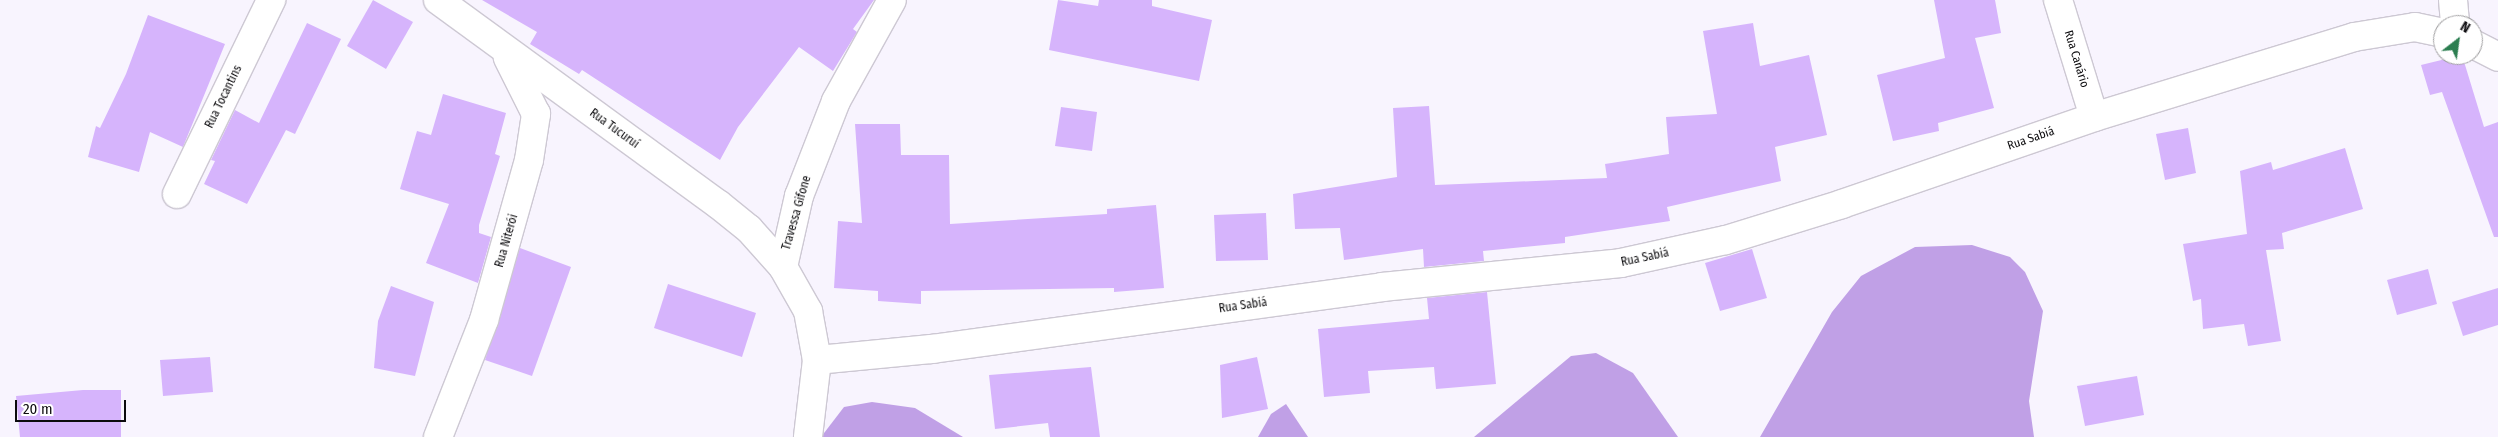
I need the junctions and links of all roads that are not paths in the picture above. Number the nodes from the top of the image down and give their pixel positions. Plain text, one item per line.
1 (270, 0) edge
2 (438, 0) edge
3 (892, 0) edge
4 (2058, 0) edge
5 (2453, 0) edge
6 (2454, 15) edge
7 (2433, 31) edge
8 (500, 46) junction
9 (2483, 49) edge
10 (2498, 57) edge
11 (2094, 118) junction
12 (177, 194) dead end
13 (783, 267) junction
14 (817, 360) junction
15 (438, 437) edge
16 (808, 437) edge

1 - 12 street, Rua Tocantins
2 - 8 street, Rua Tucuruí
3 - 13 street, Travessa Gifone
4 - 11 street, Rua Canário
5 - 6 street
7 - 11 street, Rua Sabiá
8 - 13 street, Rua Tucuruí
8 - 15 street, Rua Niterói
9 - 10 street
11 - 14 street, Rua Sabiá
13 - 14 street, Travessa Gifone
14 - 16 street, Travessa Gifone

